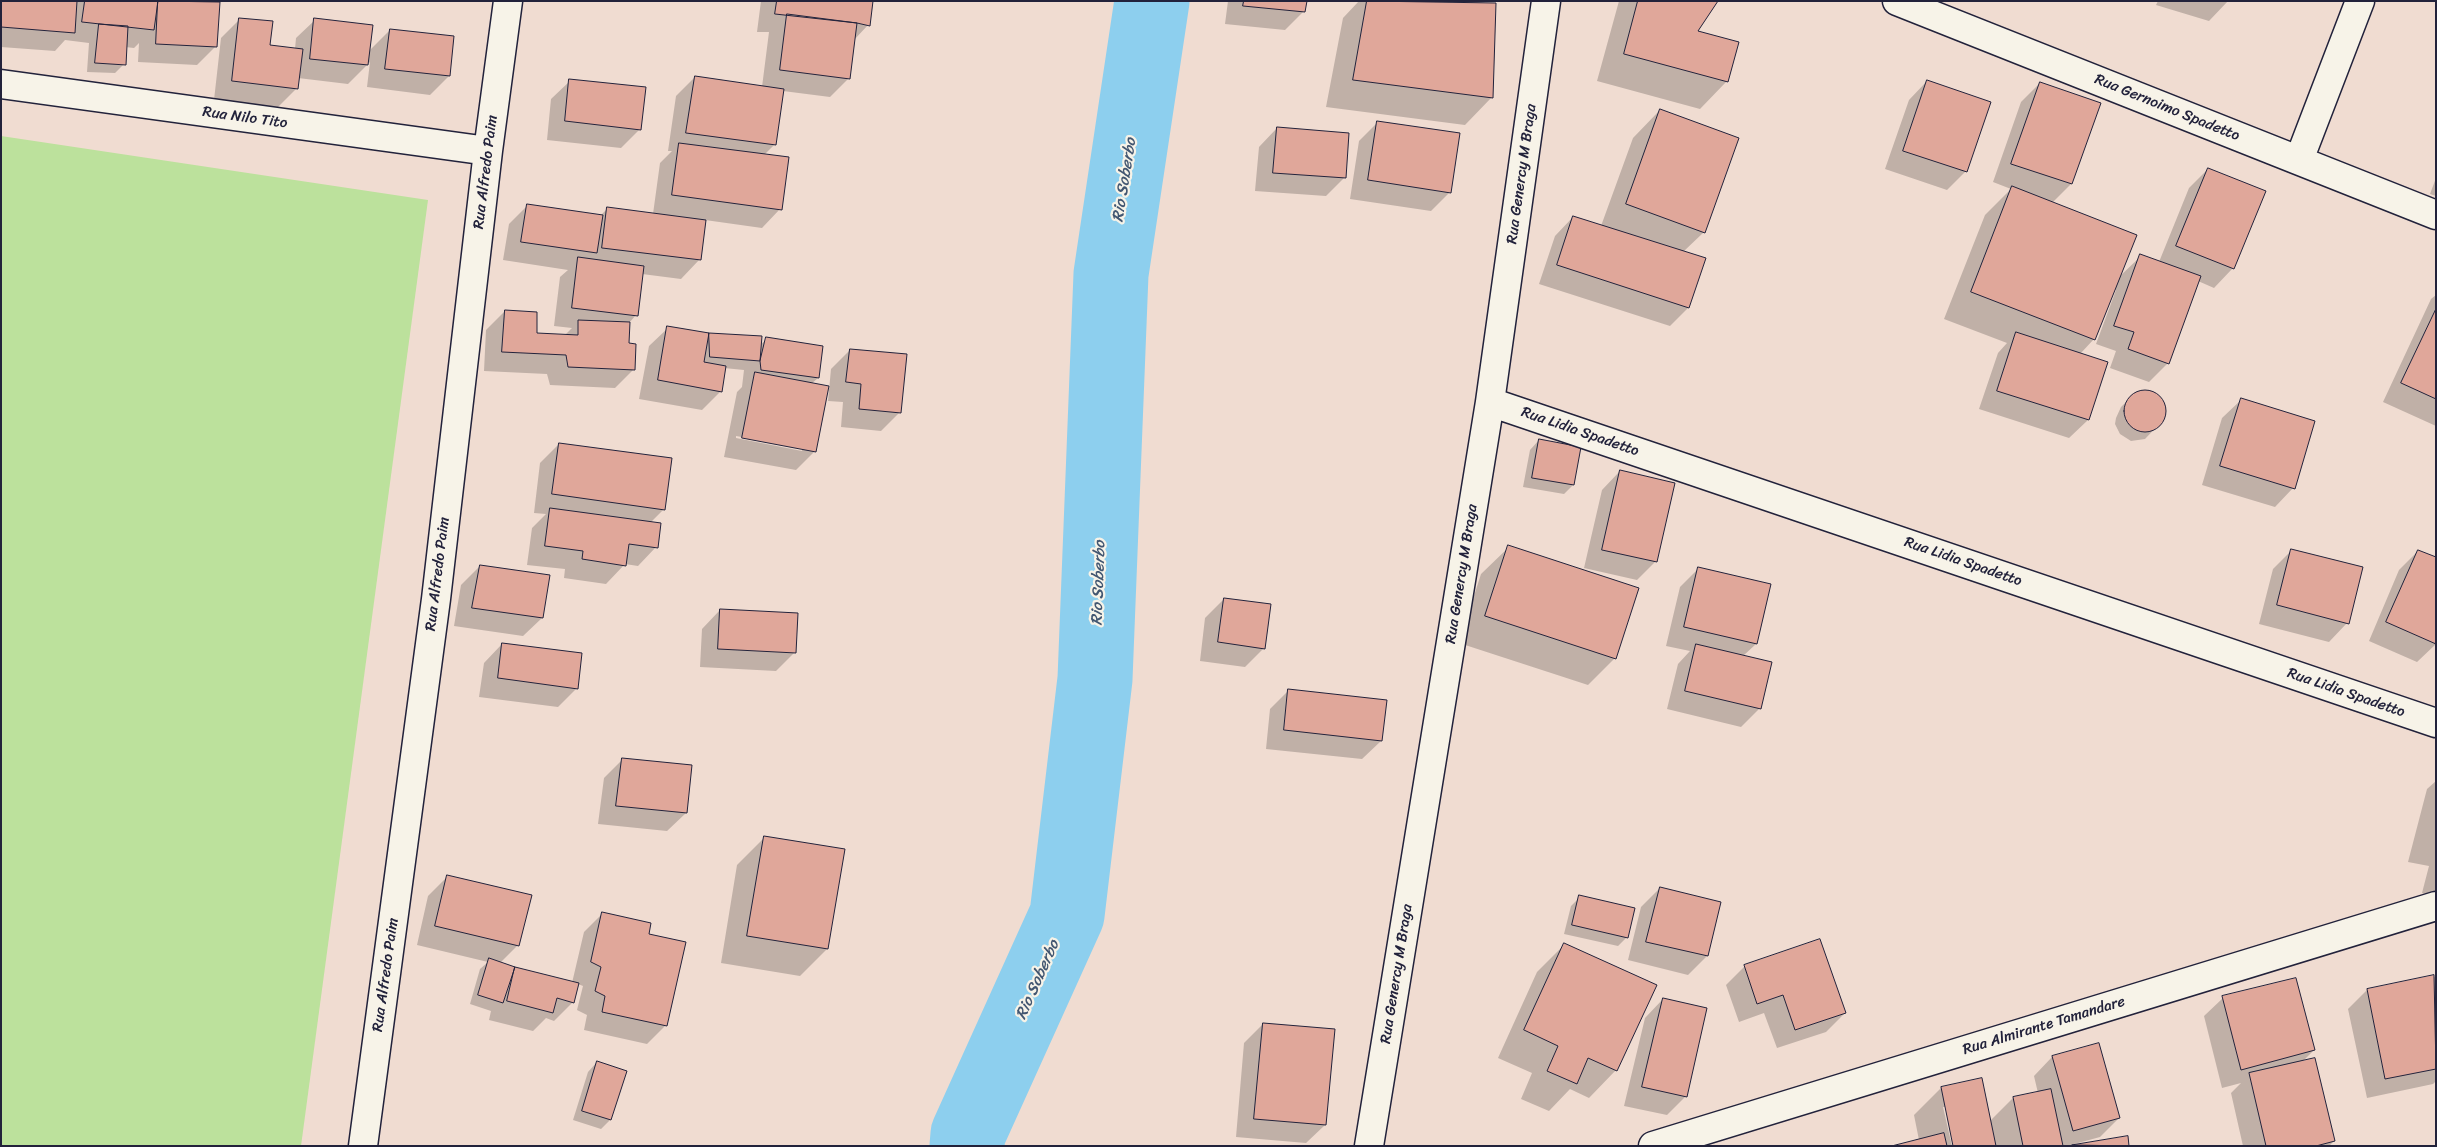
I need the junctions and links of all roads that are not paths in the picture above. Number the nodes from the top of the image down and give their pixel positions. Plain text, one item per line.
1 (508, 1) edge
2 (1546, 1) edge
3 (1897, 1) edge
4 (2360, 1) edge
5 (1, 84) edge
6 (488, 151) junction
7 (2299, 160) junction
8 (2436, 215) edge
9 (1490, 402) junction
10 (2436, 723) edge
11 (2436, 906) edge
12 (363, 1146) edge
13 (1369, 1146) edge
14 (1653, 1146) edge

1 - 6 street, Rua Alfredo Paim
2 - 9 street, Rua Genercy M Braga
3 - 7 street, Rua Gernoimo Spadetto
4 - 7 street
5 - 6 street, Rua Nilo Tito
6 - 12 street, Rua Alfredo Paim
7 - 8 street, Rua Gernoimo Spadetto
9 - 10 street, Rua Lidia Spadetto
9 - 13 street, Rua Genercy M Braga
11 - 14 street, Rua Almirante Tamandare

